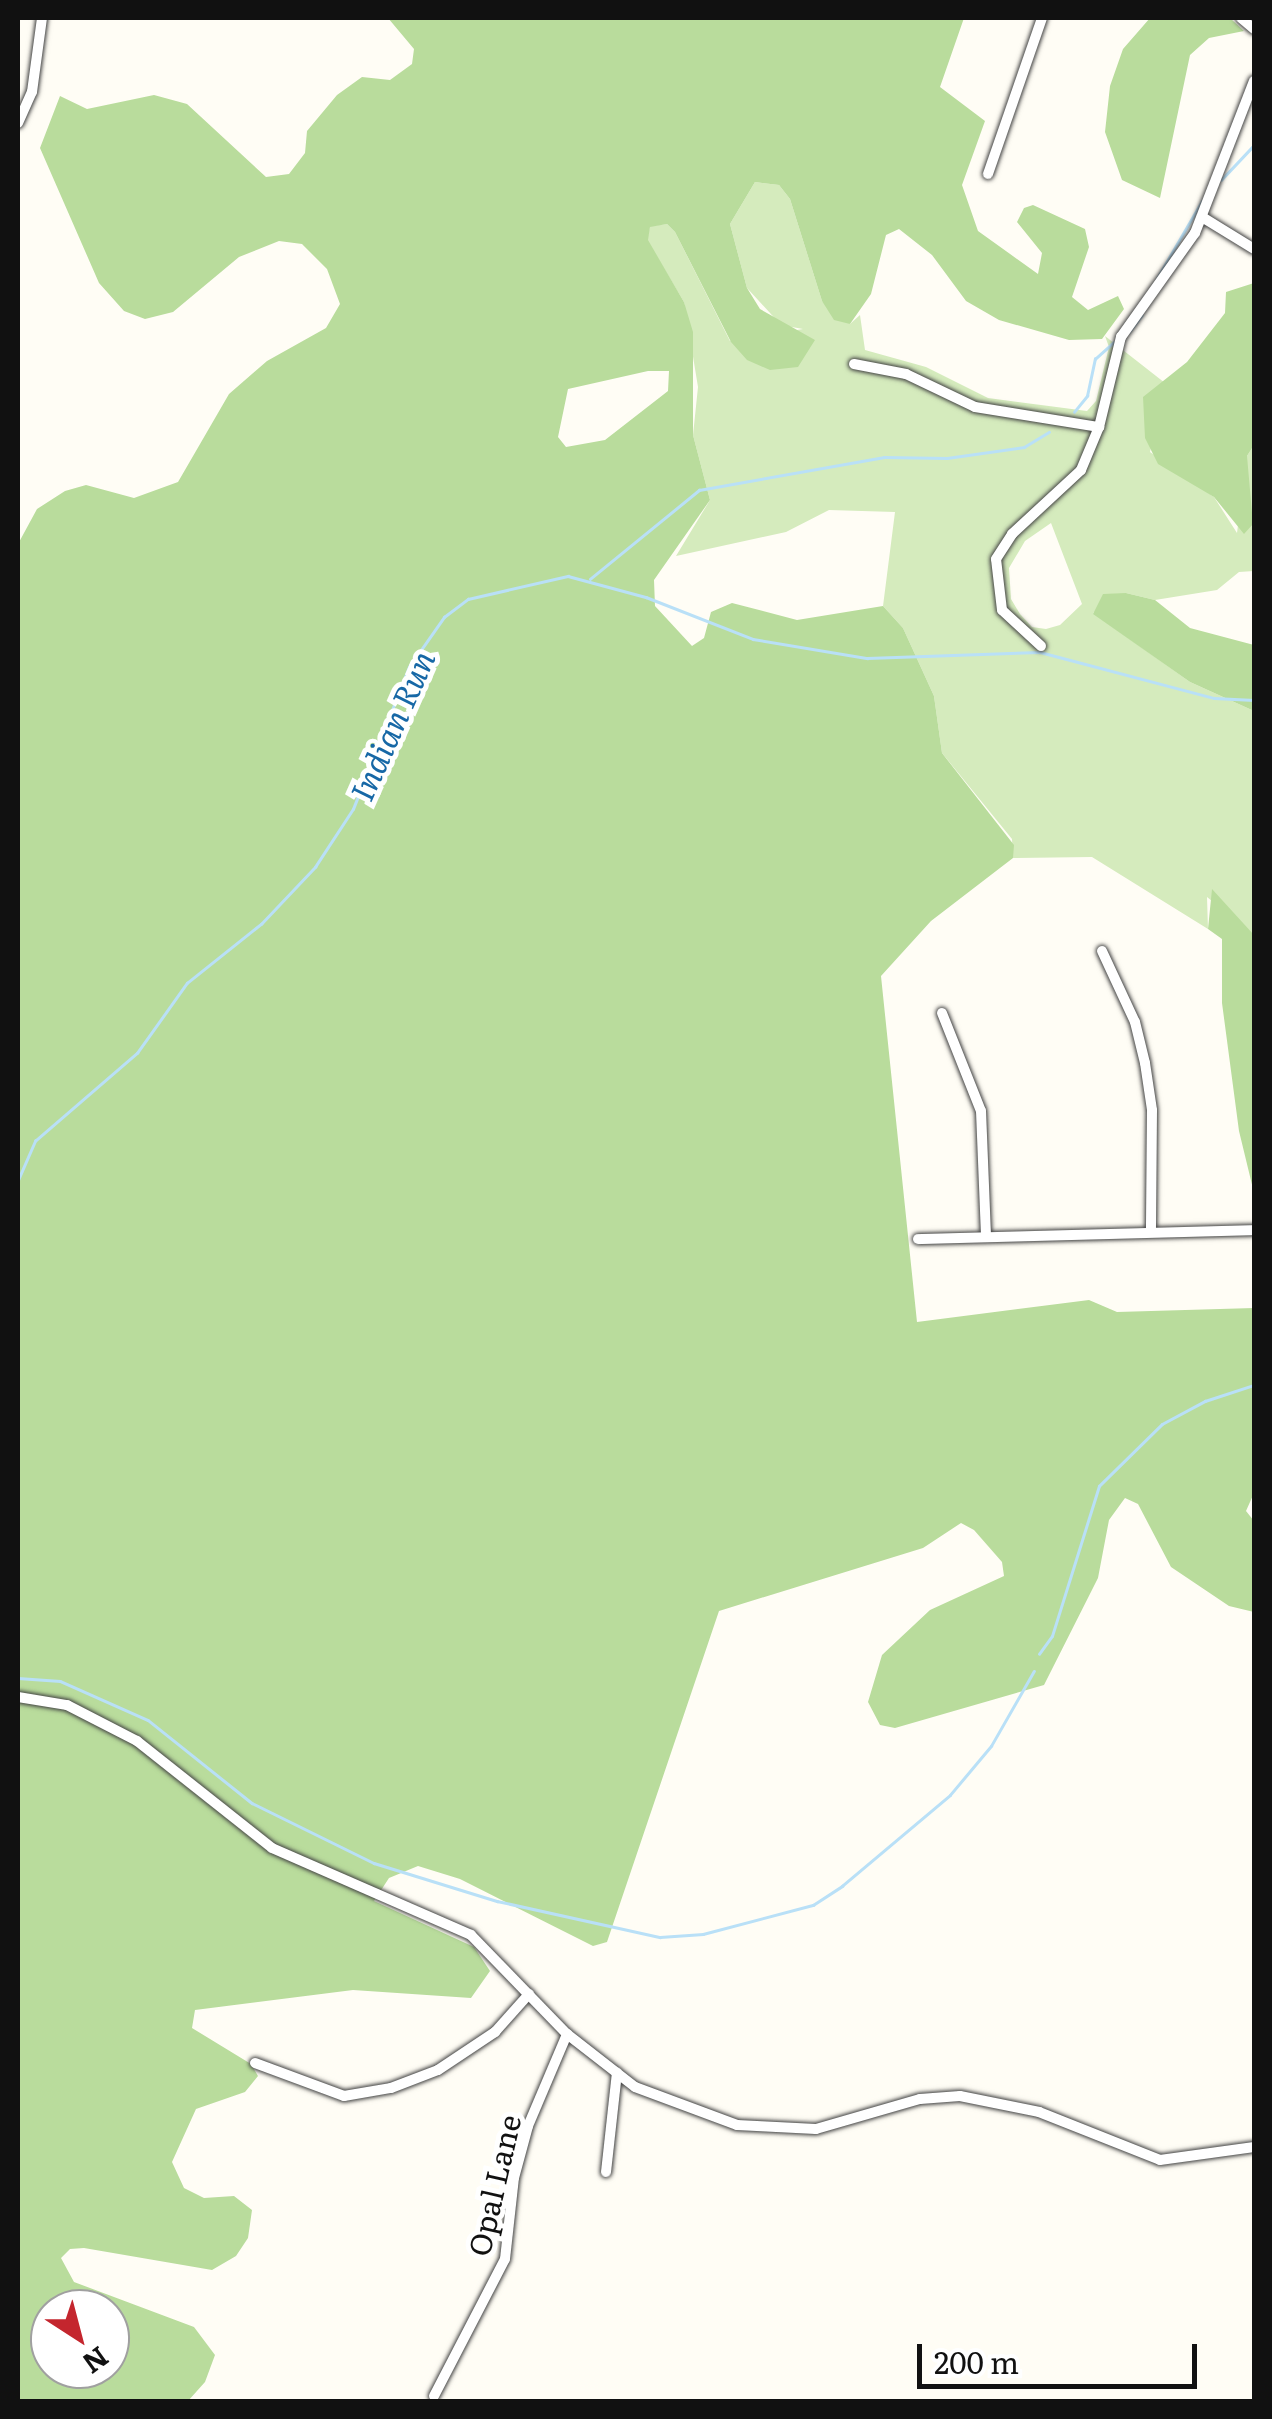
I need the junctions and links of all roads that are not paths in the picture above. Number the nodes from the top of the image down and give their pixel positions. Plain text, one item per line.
1 (42, 18) edge
2 (1042, 18) edge
3 (1242, 18) edge
4 (1254, 29) edge
5 (1254, 81) edge
6 (18, 123) edge
7 (988, 174) dead end
8 (1202, 216) junction
9 (1254, 249) edge
10 (854, 364) dead end
11 (1099, 427) junction
12 (1041, 646) dead end
13 (1102, 951) dead end
14 (942, 1013) dead end
15 (1254, 1230) edge
16 (1152, 1232) junction
17 (986, 1237) junction
18 (918, 1239) dead end
19 (18, 1697) edge
20 (528, 1994) junction
21 (567, 2034) junction
22 (254, 2063) dead end
23 (617, 2073) junction
24 (1254, 2147) edge
25 (606, 2172) dead end
26 (434, 2396) dead end

1 - 6 street
2 - 7 street
3 - 4 street
5 - 8 street
8 - 9 street
8 - 11 street
10 - 11 street
11 - 12 street
13 - 16 street
14 - 17 street
15 - 16 street
16 - 17 street
17 - 18 street
19 - 20 street
20 - 21 street
20 - 22 street
21 - 23 street
21 - 26 street, Opal Lane
23 - 24 street
23 - 25 street

